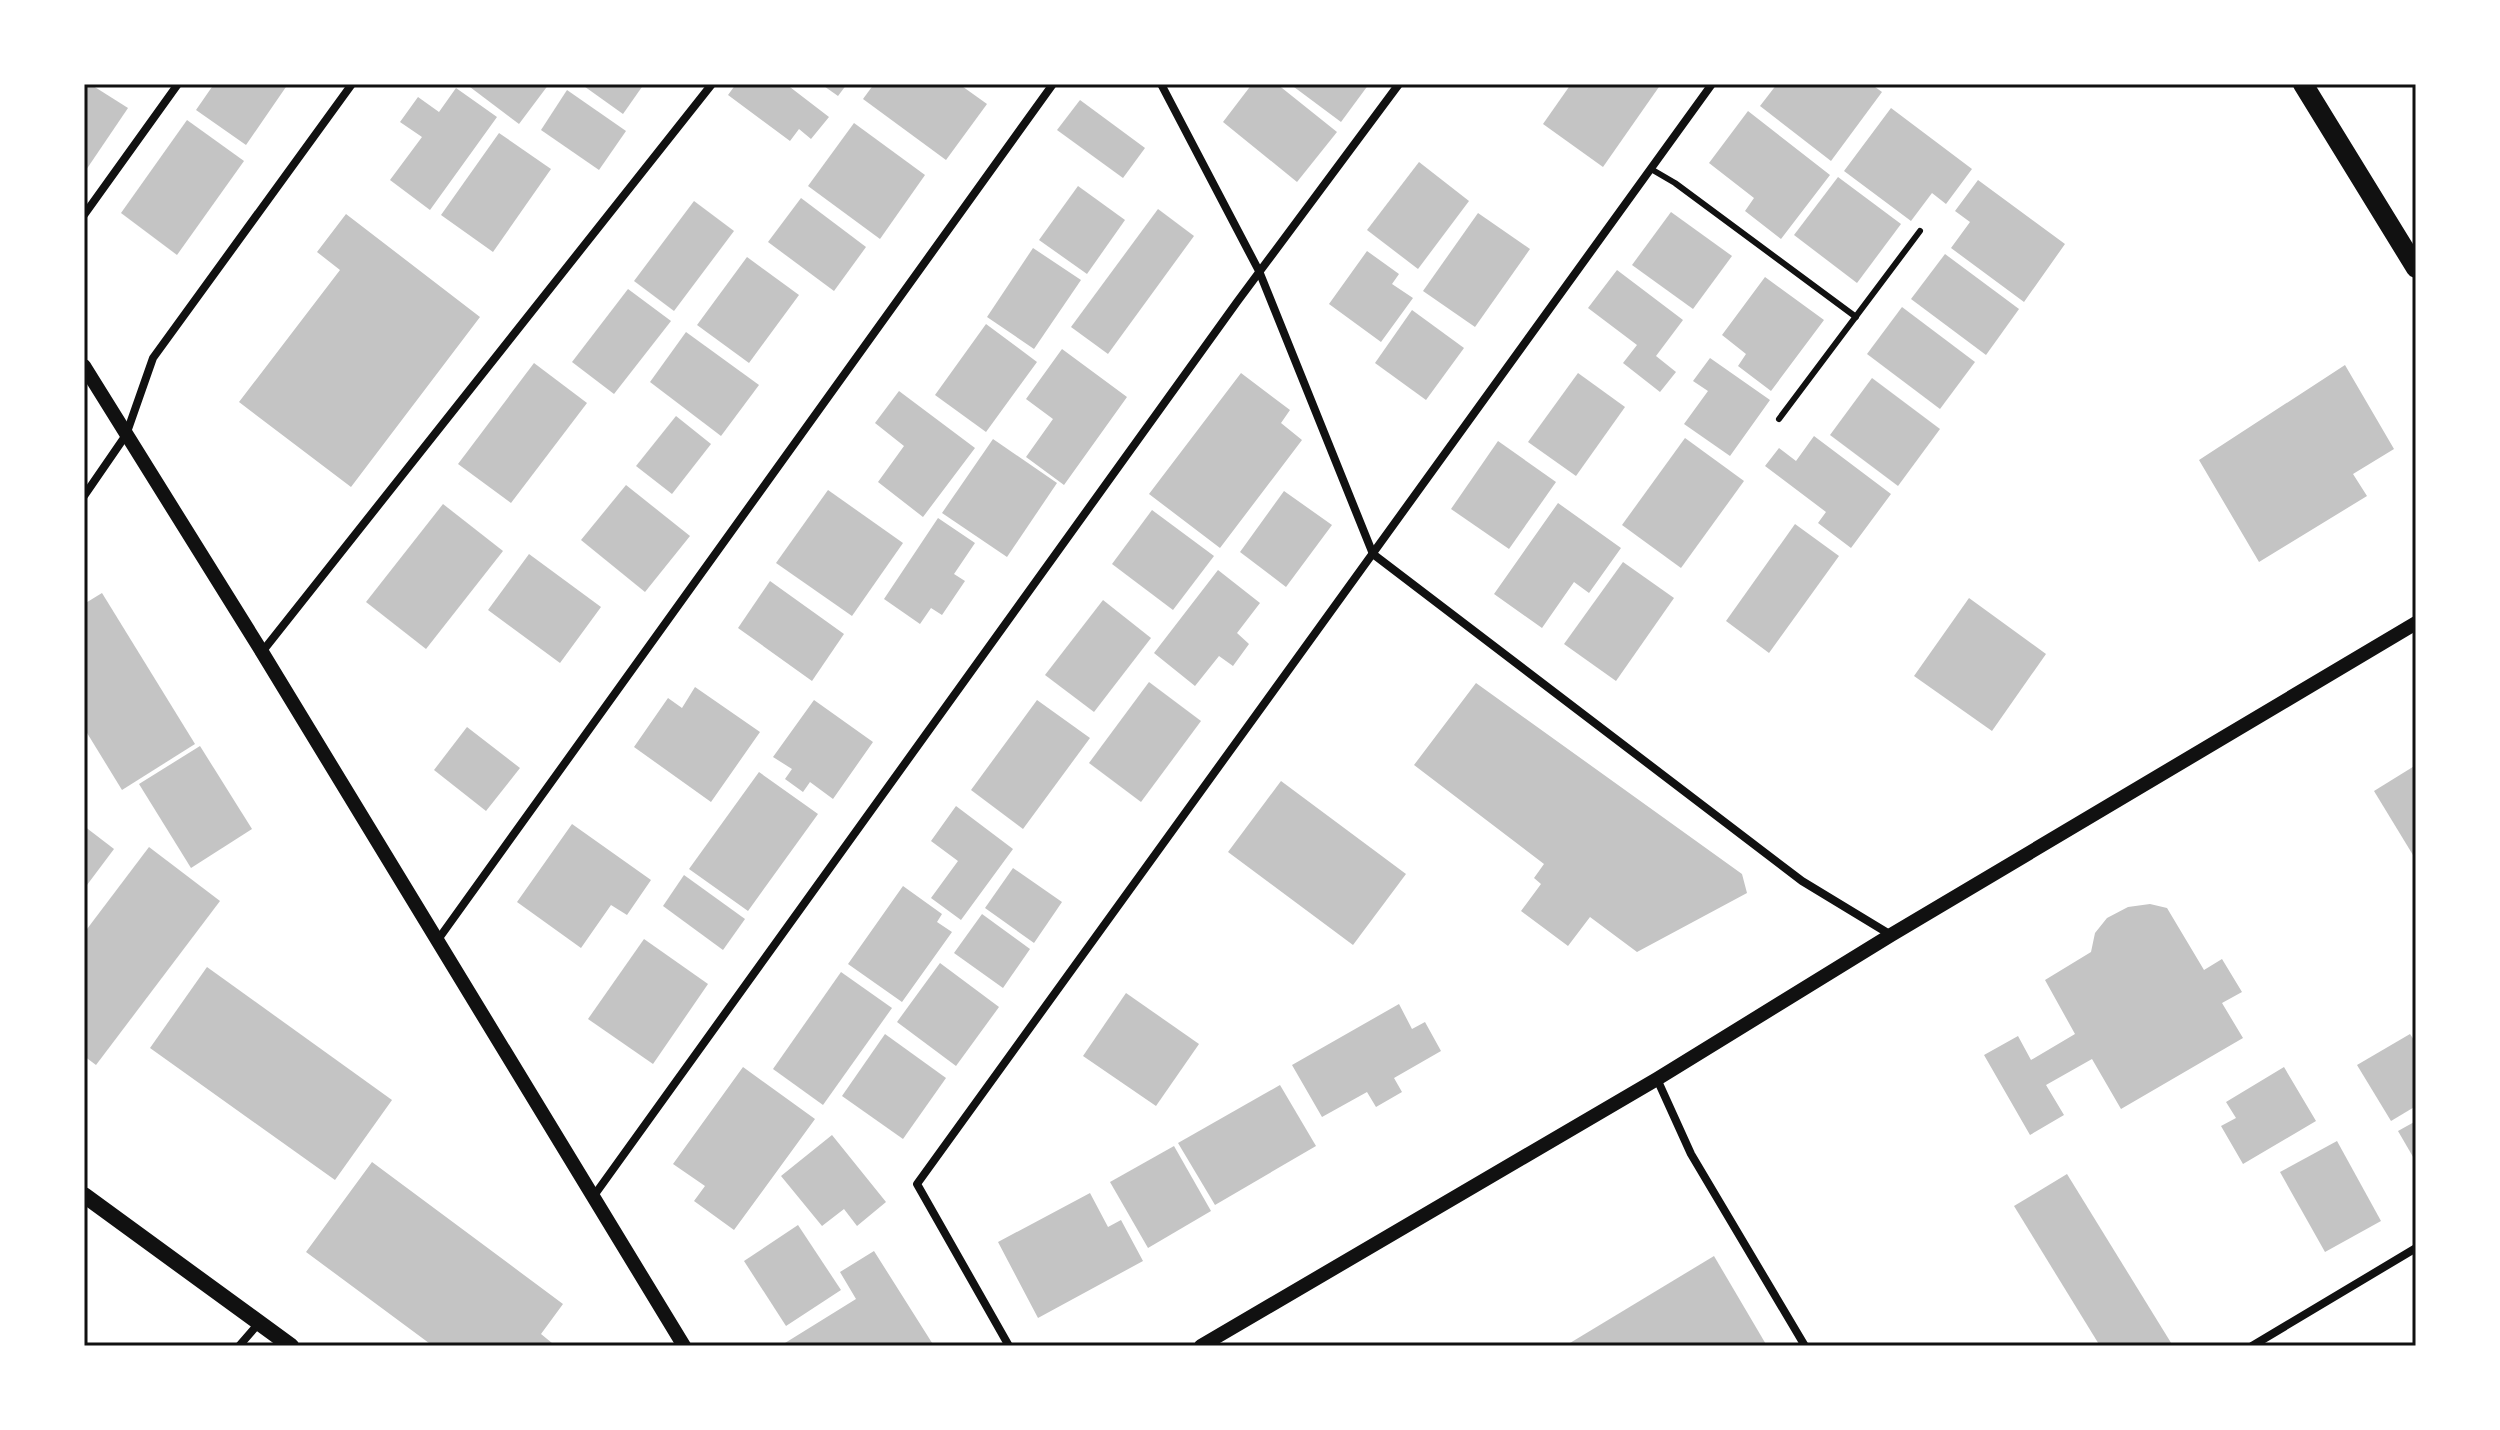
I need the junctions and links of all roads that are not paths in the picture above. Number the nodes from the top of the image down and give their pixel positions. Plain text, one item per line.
1 (178, 84) edge
2 (352, 84) edge
3 (712, 84) edge
4 (1053, 84) edge
5 (1161, 84) edge
6 (1399, 84) edge
7 (1712, 84) edge
8 (2303, 84) edge
9 (1651, 169) junction
10 (84, 215) edge
11 (1920, 231) dead end
12 (2416, 268) edge
13 (1259, 271) junction
14 (1856, 317) junction
15 (84, 366) edge
16 (1779, 419) dead end
17 (126, 435) junction
18 (84, 496) edge
19 (1373, 554) junction
20 (2416, 623) edge
21 (262, 652) junction
22 (1891, 935) junction
23 (437, 942) junction
24 (1657, 1079) junction
25 (84, 1195) edge
26 (593, 1197) junction
27 (2416, 1248) edge
28 (259, 1323) junction
29 (239, 1346) edge
30 (291, 1346) edge
31 (684, 1346) edge
32 (1009, 1346) edge
33 (1201, 1346) edge
34 (1805, 1346) edge
35 (2252, 1346) edge

1 - 10 street
2 - 17 street
3 - 21 street
4 - 23 street
5 - 13 street
6 - 13 street
7 - 9 street
8 - 12 main road
9 - 14 lane
9 - 19 street
11 - 14 lane
13 - 19 street
13 - 26 street
14 - 16 lane
15 - 17 street
17 - 18 street
17 - 21 street
19 - 22 street
19 - 32 street
20 - 22 street
21 - 23 street
22 - 24 street
23 - 26 street
24 - 33 street
24 - 34 street
25 - 28 main road
26 - 31 street
27 - 35 street
28 - 29 street
28 - 30 main road

